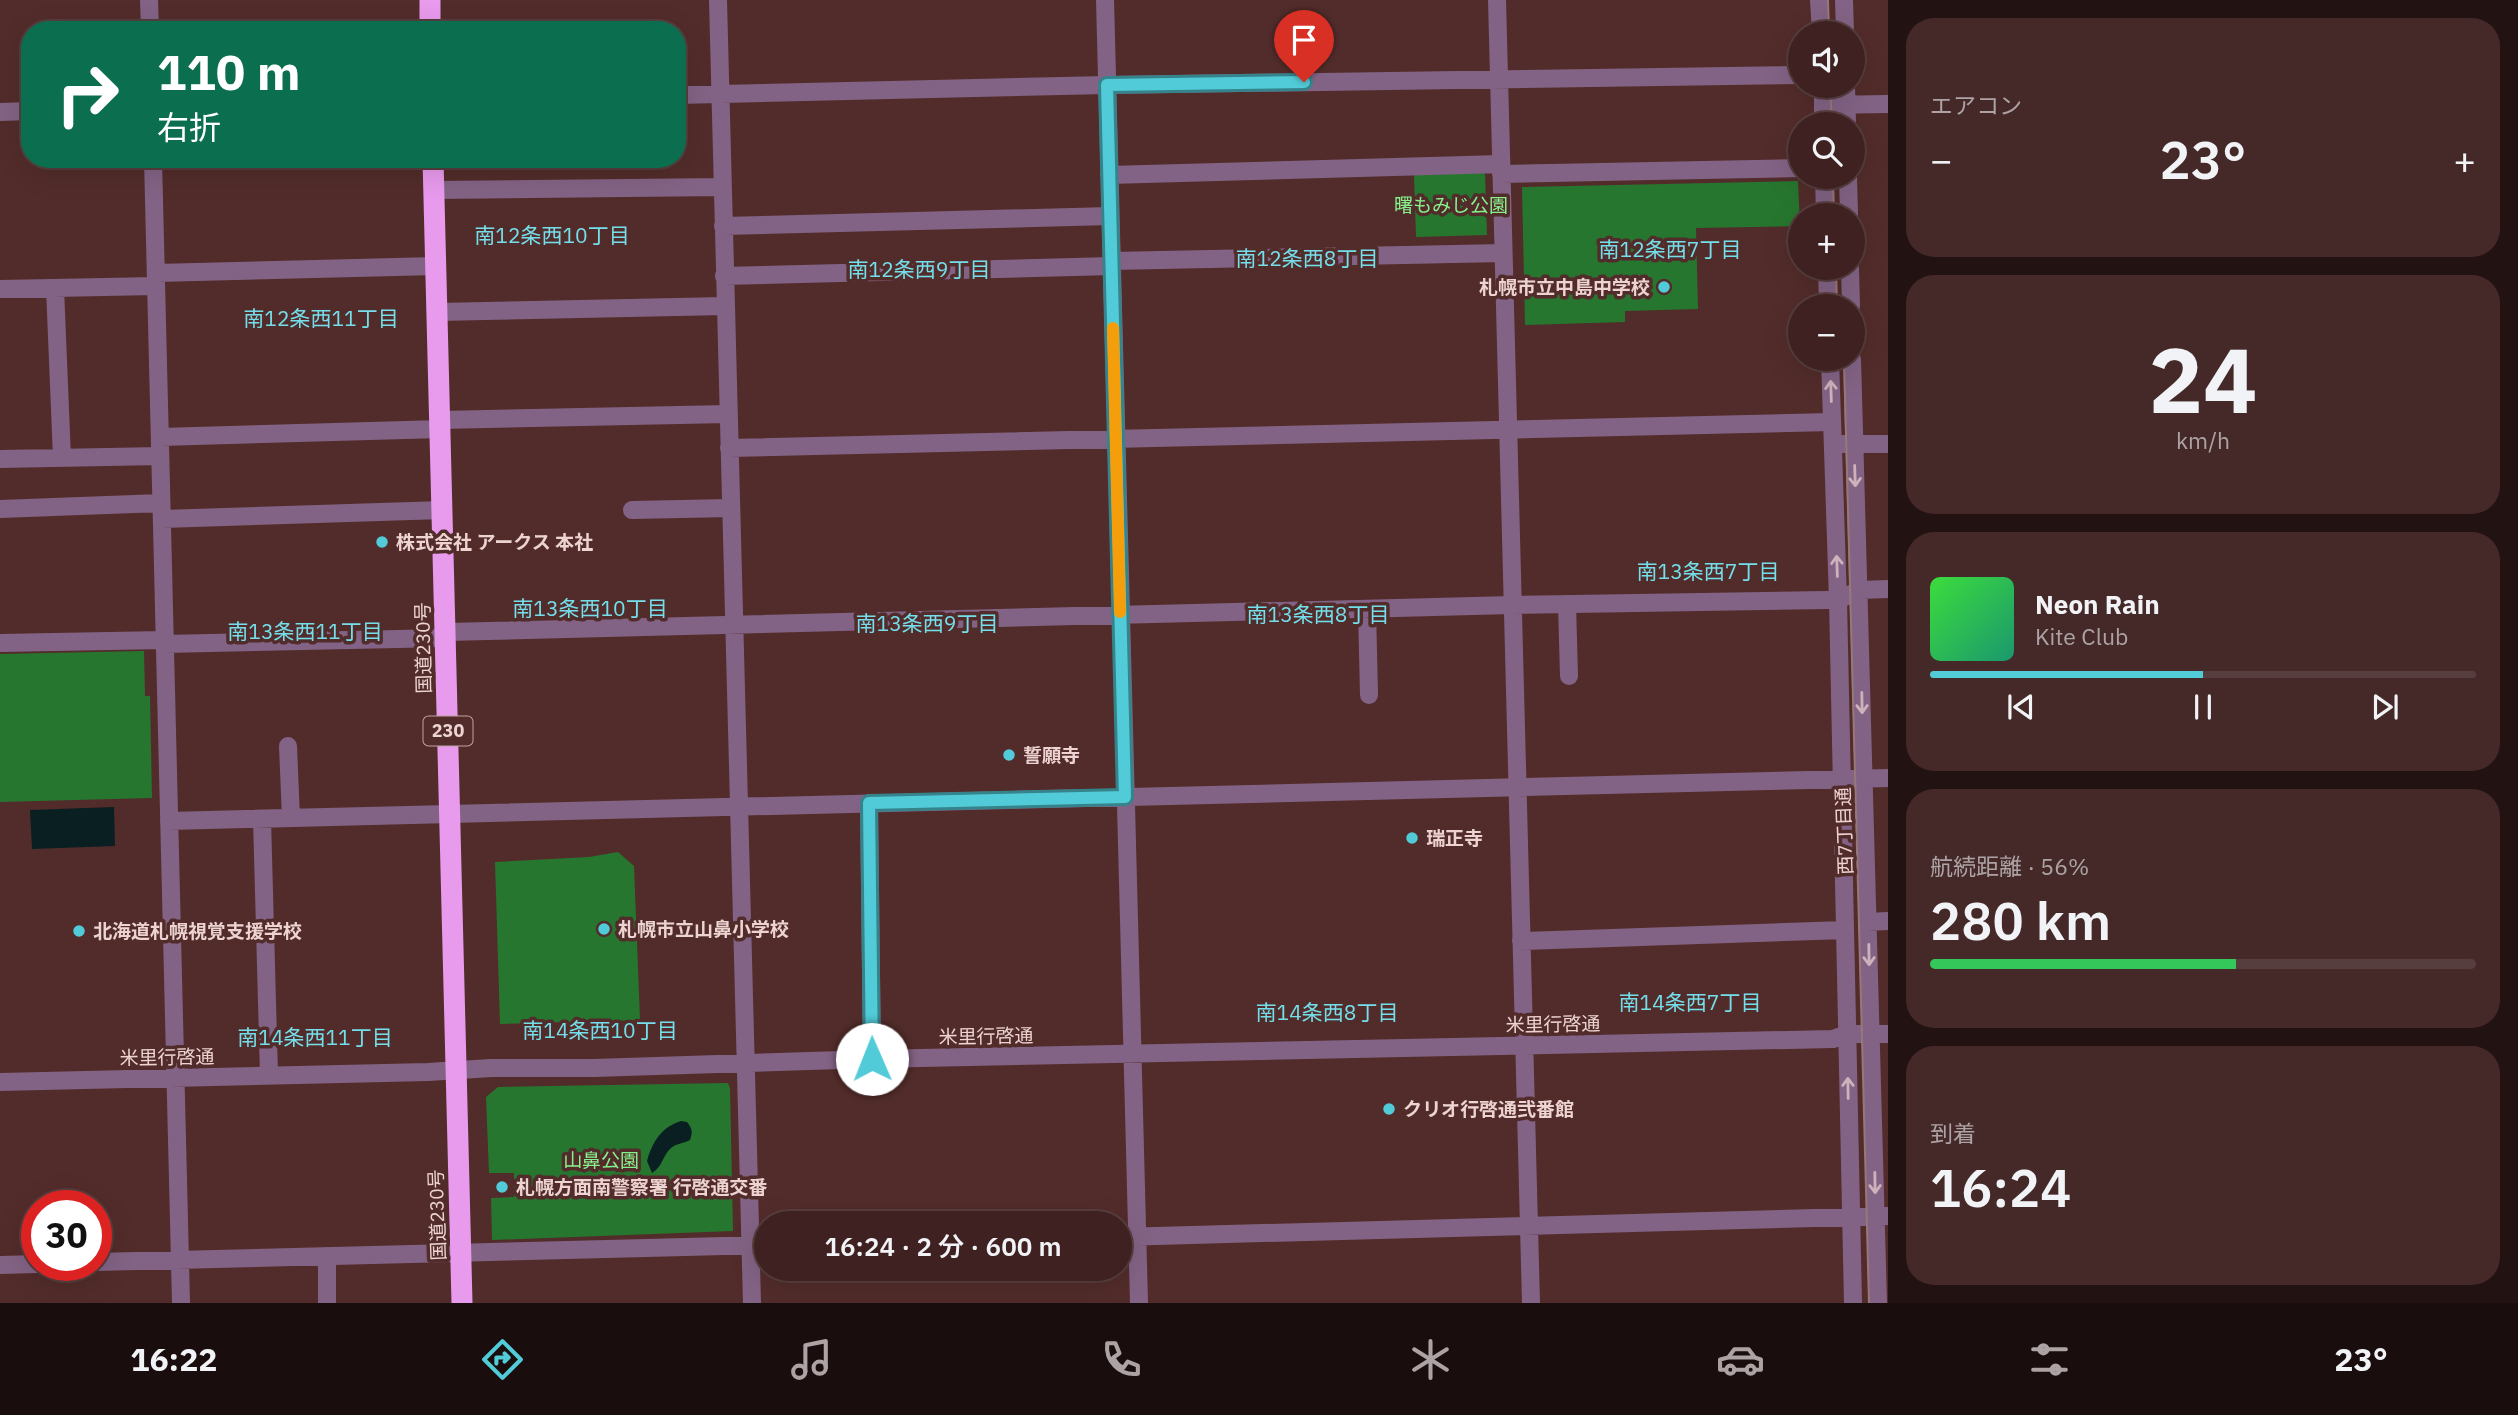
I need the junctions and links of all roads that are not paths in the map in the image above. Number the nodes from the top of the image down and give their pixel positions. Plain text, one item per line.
1 (149, 0) edge
2 (430, 0) edge
3 (718, 0) edge
4 (1105, 0) edge
5 (1497, 0) edge
6 (1819, 0) edge
7 (1844, 0) edge
8 (150, 21) edge
9 (430, 21) edge
10 (1820, 21) edge
11 (1845, 21) edge
12 (1788, 75) edge
13 (1499, 79) junction
14 (1107, 85) junction
15 (719, 94) junction
16 (686, 95) edge
17 (1823, 98) edge
18 (1847, 98) edge
19 (1847, 104) junction
20 (1888, 104) edge
21 (1823, 105) junction
22 (21, 111) edge
23 (0, 112) edge
24 (1823, 112) edge
25 (1847, 112) edge
26 (153, 168) edge
27 (433, 168) edge
28 (1788, 168) edge
29 (1501, 169) junction
30 (1109, 175) junction
31 (722, 187) junction
32 (434, 190) junction
33 (1110, 216) junction
34 (723, 226) junction
35 (1503, 253) junction
36 (1112, 263) junction
37 (436, 266) junction
38 (724, 276) junction
39 (156, 279) junction
40 (55, 288) junction
41 (0, 289) edge
42 (725, 306) junction
43 (437, 312) junction
44 (1830, 371) edge
45 (1852, 371) edge
46 (728, 414) junction
47 (1832, 422) junction
48 (440, 425) junction
49 (1508, 430) junction
50 (159, 437) junction
51 (1116, 440) junction
52 (1833, 444) junction
53 (1854, 444) junction
54 (1888, 444) edge
55 (729, 448) junction
56 (160, 456) junction
57 (62, 458) junction
58 (0, 459) edge
59 (730, 508) junction
60 (0, 509) edge
61 (443, 510) junction
62 (632, 510) dead end
63 (161, 511) junction
64 (1888, 589) edge
65 (1860, 590) junction
66 (1838, 600) junction
67 (1567, 604) junction
68 (1512, 605) junction
69 (1367, 609) junction
70 (1121, 616) junction
71 (734, 625) junction
72 (446, 635) junction
73 (164, 642) junction
74 (0, 643) edge
75 (1569, 676) dead end
76 (1369, 695) dead end
77 (288, 746) dead end
78 (1864, 778) junction
79 (1888, 778) edge
80 (1842, 779) junction
81 (1517, 786) junction
82 (1125, 797) junction
83 (869, 803) junction
84 (738, 806) junction
85 (450, 814) junction
86 (291, 818) junction
87 (262, 819) junction
88 (169, 821) junction
89 (1888, 921) edge
90 (1868, 922) junction
91 (1844, 930) junction
92 (1521, 941) junction
93 (1847, 1034) junction
94 (1880, 1034) edge
95 (1524, 1046) junction
96 (1132, 1054) junction
97 (872, 1059) junction
98 (745, 1064) junction
99 (456, 1071) junction
100 (269, 1075) junction
101 (176, 1077) junction
102 (0, 1082) edge
103 (1881, 1140) edge
104 (1849, 1141) junction
105 (756, 1211) edge
106 (1129, 1211) edge
107 (1882, 1216) edge
108 (1851, 1217) junction
109 (1529, 1225) junction
110 (1132, 1237) edge
111 (754, 1246) edge
112 (461, 1252) junction
113 (327, 1256) junction
114 (1132, 1257) edge
115 (180, 1261) junction
116 (112, 1262) edge
117 (21, 1264) edge
118 (0, 1265) edge
119 (754, 1281) edge
120 (181, 1303) edge
121 (327, 1303) edge
122 (462, 1303) edge
123 (752, 1303) edge
124 (1139, 1303) edge
125 (1531, 1303) edge
126 (1853, 1303) edge
127 (1878, 1303) edge

1 - 8 street
2 - 9 highway
3 - 15 street
4 - 14 street
5 - 13 street
6 - 10 street
7 - 11 street
12 - 13 street
13 - 14 street
13 - 29 street
14 - 15 street
14 - 30 street
15 - 16 street
15 - 31 street
17 - 21 street
18 - 19 street
19 - 20 street
19 - 21 street
19 - 25 street
21 - 24 street
22 - 23 street
26 - 39 street
27 - 32 highway, 国道230号 / 230
28 - 29 street
29 - 30 street
29 - 35 street
30 - 33 street
31 - 32 street
31 - 34 street
32 - 37 highway, 国道230号 / 230
33 - 34 street
33 - 36 street
34 - 38 street
35 - 36 street
35 - 49 street
36 - 38 street
36 - 51 street
37 - 39 street
37 - 43 highway, 国道230号 / 230
38 - 42 street
39 - 40 street
39 - 50 street
40 - 41 street
40 - 57 street
42 - 43 street
42 - 46 street
43 - 48 highway, 国道230号 / 230
47 -> 44 street, 西7丁目通
45 - 53 street, 西7丁目通
46 - 48 street
46 - 55 street
47 - 49 street
47 - 52 street, 西7丁目通
48 - 50 street
48 - 61 highway, 国道230号 / 230
49 - 51 street
49 - 68 street
50 - 56 street
51 - 55 street
51 - 70 street
52 - 53 street
66 -> 52 street, 西7丁目通
53 - 54 street
53 -> 65 street, 西7丁目通
55 - 59 street
56 - 57 street
56 - 63 street
57 - 58 street
59 - 62 street
59 - 71 street
60 - 63 street
61 - 63 street
61 - 72 highway, 国道230号 / 230
63 - 73 street
64 - 65 street
65 - 66 street
65 -> 78 street, 西7丁目通
66 - 67 street
66 - 80 street, 西7丁目通
67 - 68 street
67 - 75 street
68 - 69 street
68 - 81 street
69 - 70 street
69 - 76 street
70 - 71 street
70 - 82 street
71 - 72 street
71 - 84 street
72 - 73 street
72 - 85 highway, 国道230号 / 230
73 - 74 street
73 - 88 street
77 - 86 street
78 - 79 street
78 - 80 street
78 - 90 street, 西7丁目通
80 - 81 street
80 - 91 street, 西7丁目通
81 - 82 street
81 - 92 street
82 - 83 street
82 - 96 street
83 - 84 street
83 - 97 street
84 - 85 street
84 - 98 street
85 - 86 street
85 - 99 highway, 国道230号 / 230
86 - 87 street
87 - 88 street
87 - 100 street
88 - 101 street
89 - 90 street
90 -> 94 street, 西7丁目通
91 - 92 street
91 - 93 street, 西7丁目通
92 - 95 street
93 - 94 street, 米里行啓通
93 - 95 street, 米里行啓通
104 -> 93 street, 西7丁目通
94 - 103 street, 西7丁目通
95 - 96 street, 米里行啓通
95 - 109 street
96 - 97 street, 米里行啓通
96 - 106 street
97 - 98 street, 米里行啓通
98 - 99 street, 米里行啓通
98 - 105 street
99 - 100 street, 米里行啓通
99 - 112 highway, 国道230号 / 230
100 - 101 street, 米里行啓通
101 - 102 street, 米里行啓通
101 - 115 street
103 - 104 street
103 -> 107 street, 西7丁目通
104 - 108 street, 西7丁目通
107 - 108 street
107 - 127 street, 西7丁目通
108 - 109 street
108 - 126 street, 西7丁目通
109 - 110 street
109 - 125 street
111 - 112 street
112 - 113 street
112 - 122 highway, 国道230号 / 230
113 - 115 street
113 - 121 street
114 - 124 street
115 - 116 street
115 - 120 street
117 - 118 street
119 - 123 street

